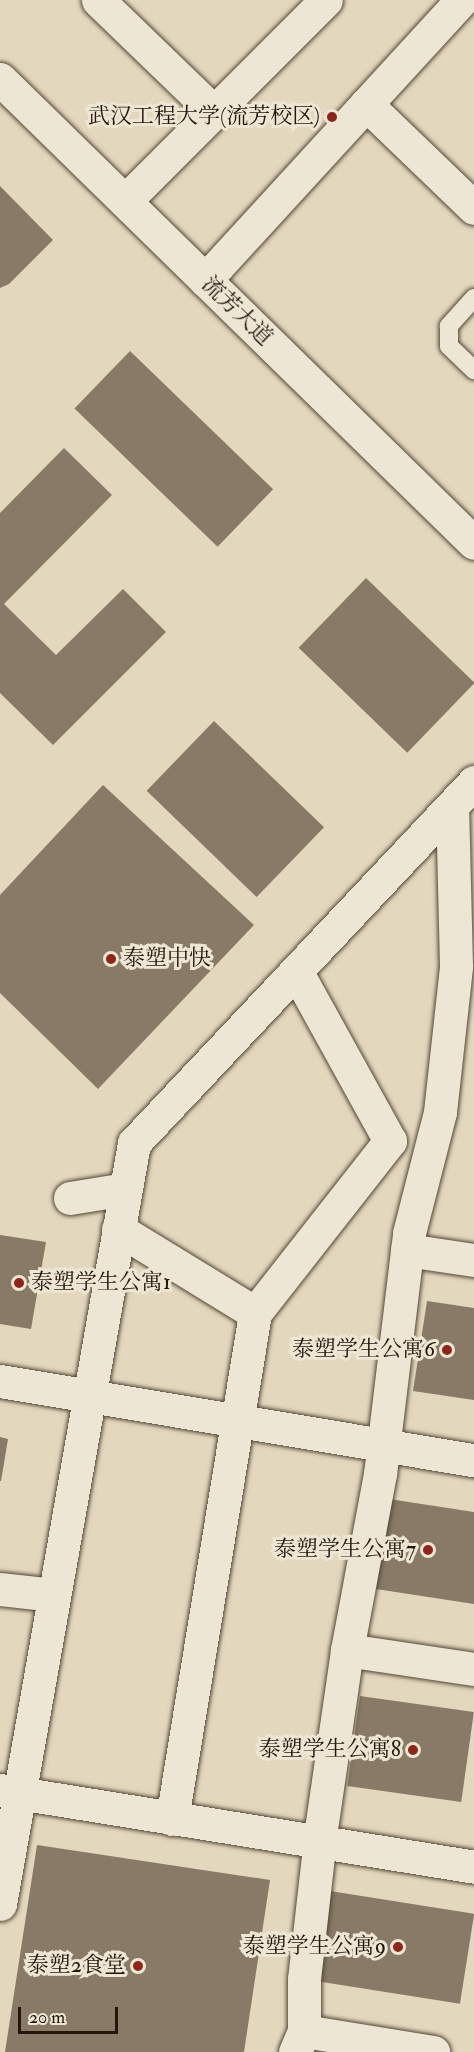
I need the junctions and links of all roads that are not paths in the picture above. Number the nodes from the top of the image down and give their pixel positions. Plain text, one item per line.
1 (98, 0) edge
2 (462, 0) edge
3 (320, 2) edge
4 (0, 79) edge
5 (366, 104) junction
6 (214, 112) junction
7 (125, 201) junction
8 (474, 208) edge
9 (205, 280) junction
10 (474, 298) edge
11 (474, 370) edge
12 (474, 543) edge
13 (474, 782) edge
14 (454, 807) edge
15 (296, 971) junction
16 (125, 1189) junction
17 (70, 1198) dead end
18 (118, 1229) junction
19 (407, 1250) junction
20 (474, 1260) edge
21 (255, 1313) junction
22 (0, 1381) edge
23 (89, 1394) junction
24 (237, 1419) junction
25 (383, 1444) junction
26 (474, 1460) edge
27 (0, 1589) edge
28 (54, 1595) junction
29 (347, 1650) junction
30 (474, 1669) edge
31 (10, 1792) edge
32 (172, 1819) junction
33 (319, 1843) junction
34 (474, 1867) edge
35 (0, 1904) edge
36 (299, 2041) edge
37 (433, 2052) edge

1 - 6 street
2 - 5 street
3 - 6 street
4 - 7 street, 流芳大道
5 - 8 street
5 - 9 street
6 - 7 street
7 - 9 street, 流芳大道
9 - 12 street, 流芳大道
10 - 11 lane
13 - 14 street
14 - 15 street
14 - 19 street
15 - 16 street
15 - 21 street
16 - 17 street
16 - 18 street
18 - 21 street
18 - 23 street
19 - 20 street
19 - 25 street
21 - 24 street
22 - 23 street
23 - 24 street
23 - 28 street
24 - 25 street
24 - 32 street
25 - 26 street
25 - 29 street
27 - 28 street
28 - 31 street
29 - 30 street
29 - 33 street
31 - 32 street
31 - 35 street
32 - 33 street
33 - 34 street
33 - 36 street
36 - 37 street

